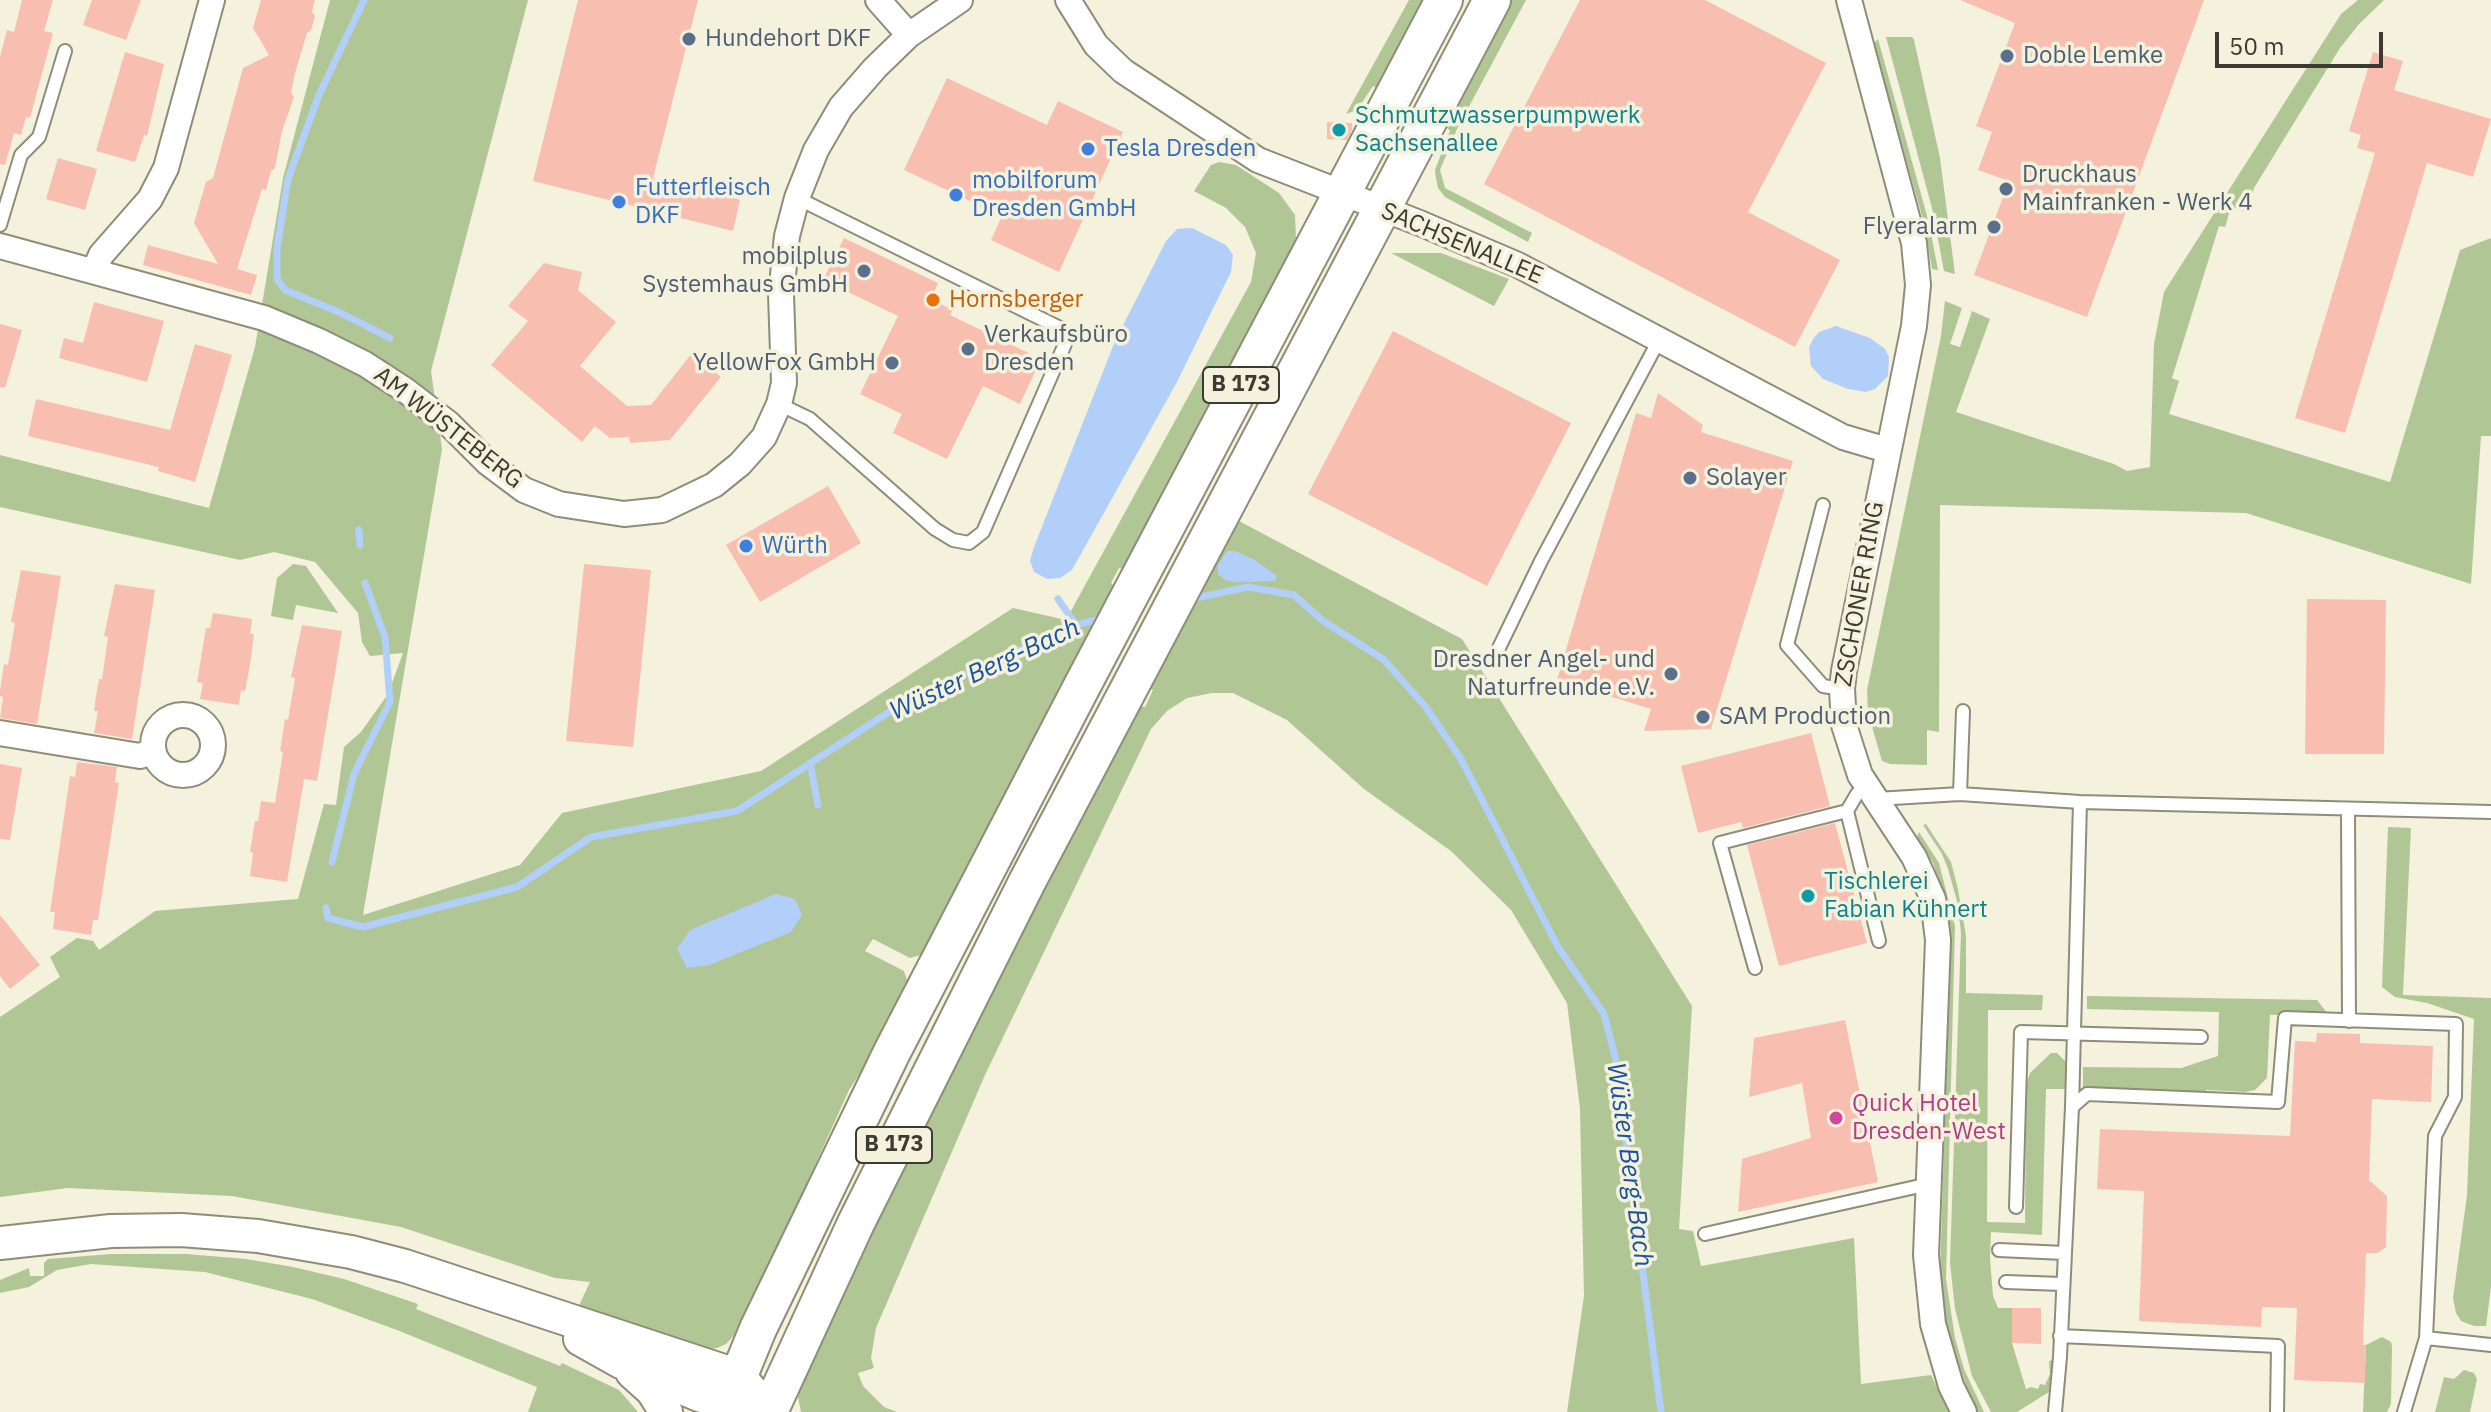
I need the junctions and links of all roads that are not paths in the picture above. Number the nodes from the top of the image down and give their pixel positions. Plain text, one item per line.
1 (212, 0) edge
2 (878, 0) edge
3 (960, 0) edge
4 (1068, 0) edge
5 (1444, 0) edge
6 (1492, 0) edge
7 (1849, 0) edge
8 (909, 35) junction
9 (65, 51) dead end
10 (1342, 193) junction
11 (797, 198) junction
12 (1381, 209) junction
13 (0, 225) edge
14 (0, 246) edge
15 (94, 271) junction
16 (1659, 340) junction
17 (779, 404) junction
18 (1887, 450) junction
19 (1823, 505) dead end
20 (1497, 652) dead end
21 (1842, 689) junction
22 (1963, 711) dead end
23 (0, 733) edge
24 (153, 751) dead end
25 (1871, 792) junction
26 (1960, 794) junction
27 (2080, 802) junction
28 (2348, 810) junction
29 (1847, 811) junction
30 (2491, 812) edge
31 (1879, 941) dead end
32 (1755, 968) dead end
33 (2349, 1021) junction
34 (2074, 1033) junction
35 (2201, 1037) dead end
36 (2072, 1107) junction
37 (1929, 1184) junction
38 (2016, 1207) dead end
39 (1705, 1234) dead end
40 (0, 1243) edge
41 (1999, 1250) dead end
42 (2064, 1253) junction
43 (2006, 1282) dead end
44 (2062, 1284) junction
45 (514, 1303) junction
46 (2060, 1336) junction
47 (2426, 1338) junction
48 (2491, 1345) edge
49 (621, 1362) junction
50 (730, 1398) edge
51 (666, 1412) edge
52 (768, 1412) edge
53 (1964, 1412) edge
54 (2055, 1412) edge
55 (2277, 1412) edge
56 (2404, 1412) edge

1 - 15 street
2 - 8 street
3 - 8 street, AM WÜSTEBERG
4 - 10 street, SACHSENALLEE
5 - 10 main road, B 173
6 - 12 main road, B 173
7 - 18 street, ZSCHONER RING
8 - 11 street, AM WÜSTEBERG
9 - 13 lane
10 - 12 street, SACHSENALLEE
10 - 50 main road, B 173
11 - 17 street, AM WÜSTEBERG
11 - 17 lane
12 - 16 street, SACHSENALLEE
12 - 52 main road, B 173
14 - 15 street, AM WÜSTEBERG
15 - 17 street, AM WÜSTEBERG
16 - 18 street, SACHSENALLEE
16 - 20 lane
18 - 21 street, ZSCHONER RING
19 - 21 lane
21 - 25 street, ZSCHONER RING
22 - 26 lane
23 - 24 street
25 - 26 lane
25 - 29 lane
25 - 37 street, ZSCHONER RING
26 - 27 lane
27 - 28 lane
27 - 34 lane
28 - 30 lane
28 - 33 lane
29 - 31 lane
29 - 32 lane
33 - 36 lane
33 - 47 lane
34 - 35 lane
34 - 36 lane
34 - 38 lane
36 - 42 lane
37 - 39 lane
37 - 53 street, ZSCHONER RING
40 - 45 main road
41 - 42 lane
42 - 44 lane
43 - 44 lane
44 - 46 lane
45 - 49 main road
45 - 50 main road
46 - 54 lane
46 - 55 lane
47 - 48 lane
47 - 56 lane
49 - 50 main road
49 - 51 main road
50 - 52 main road

